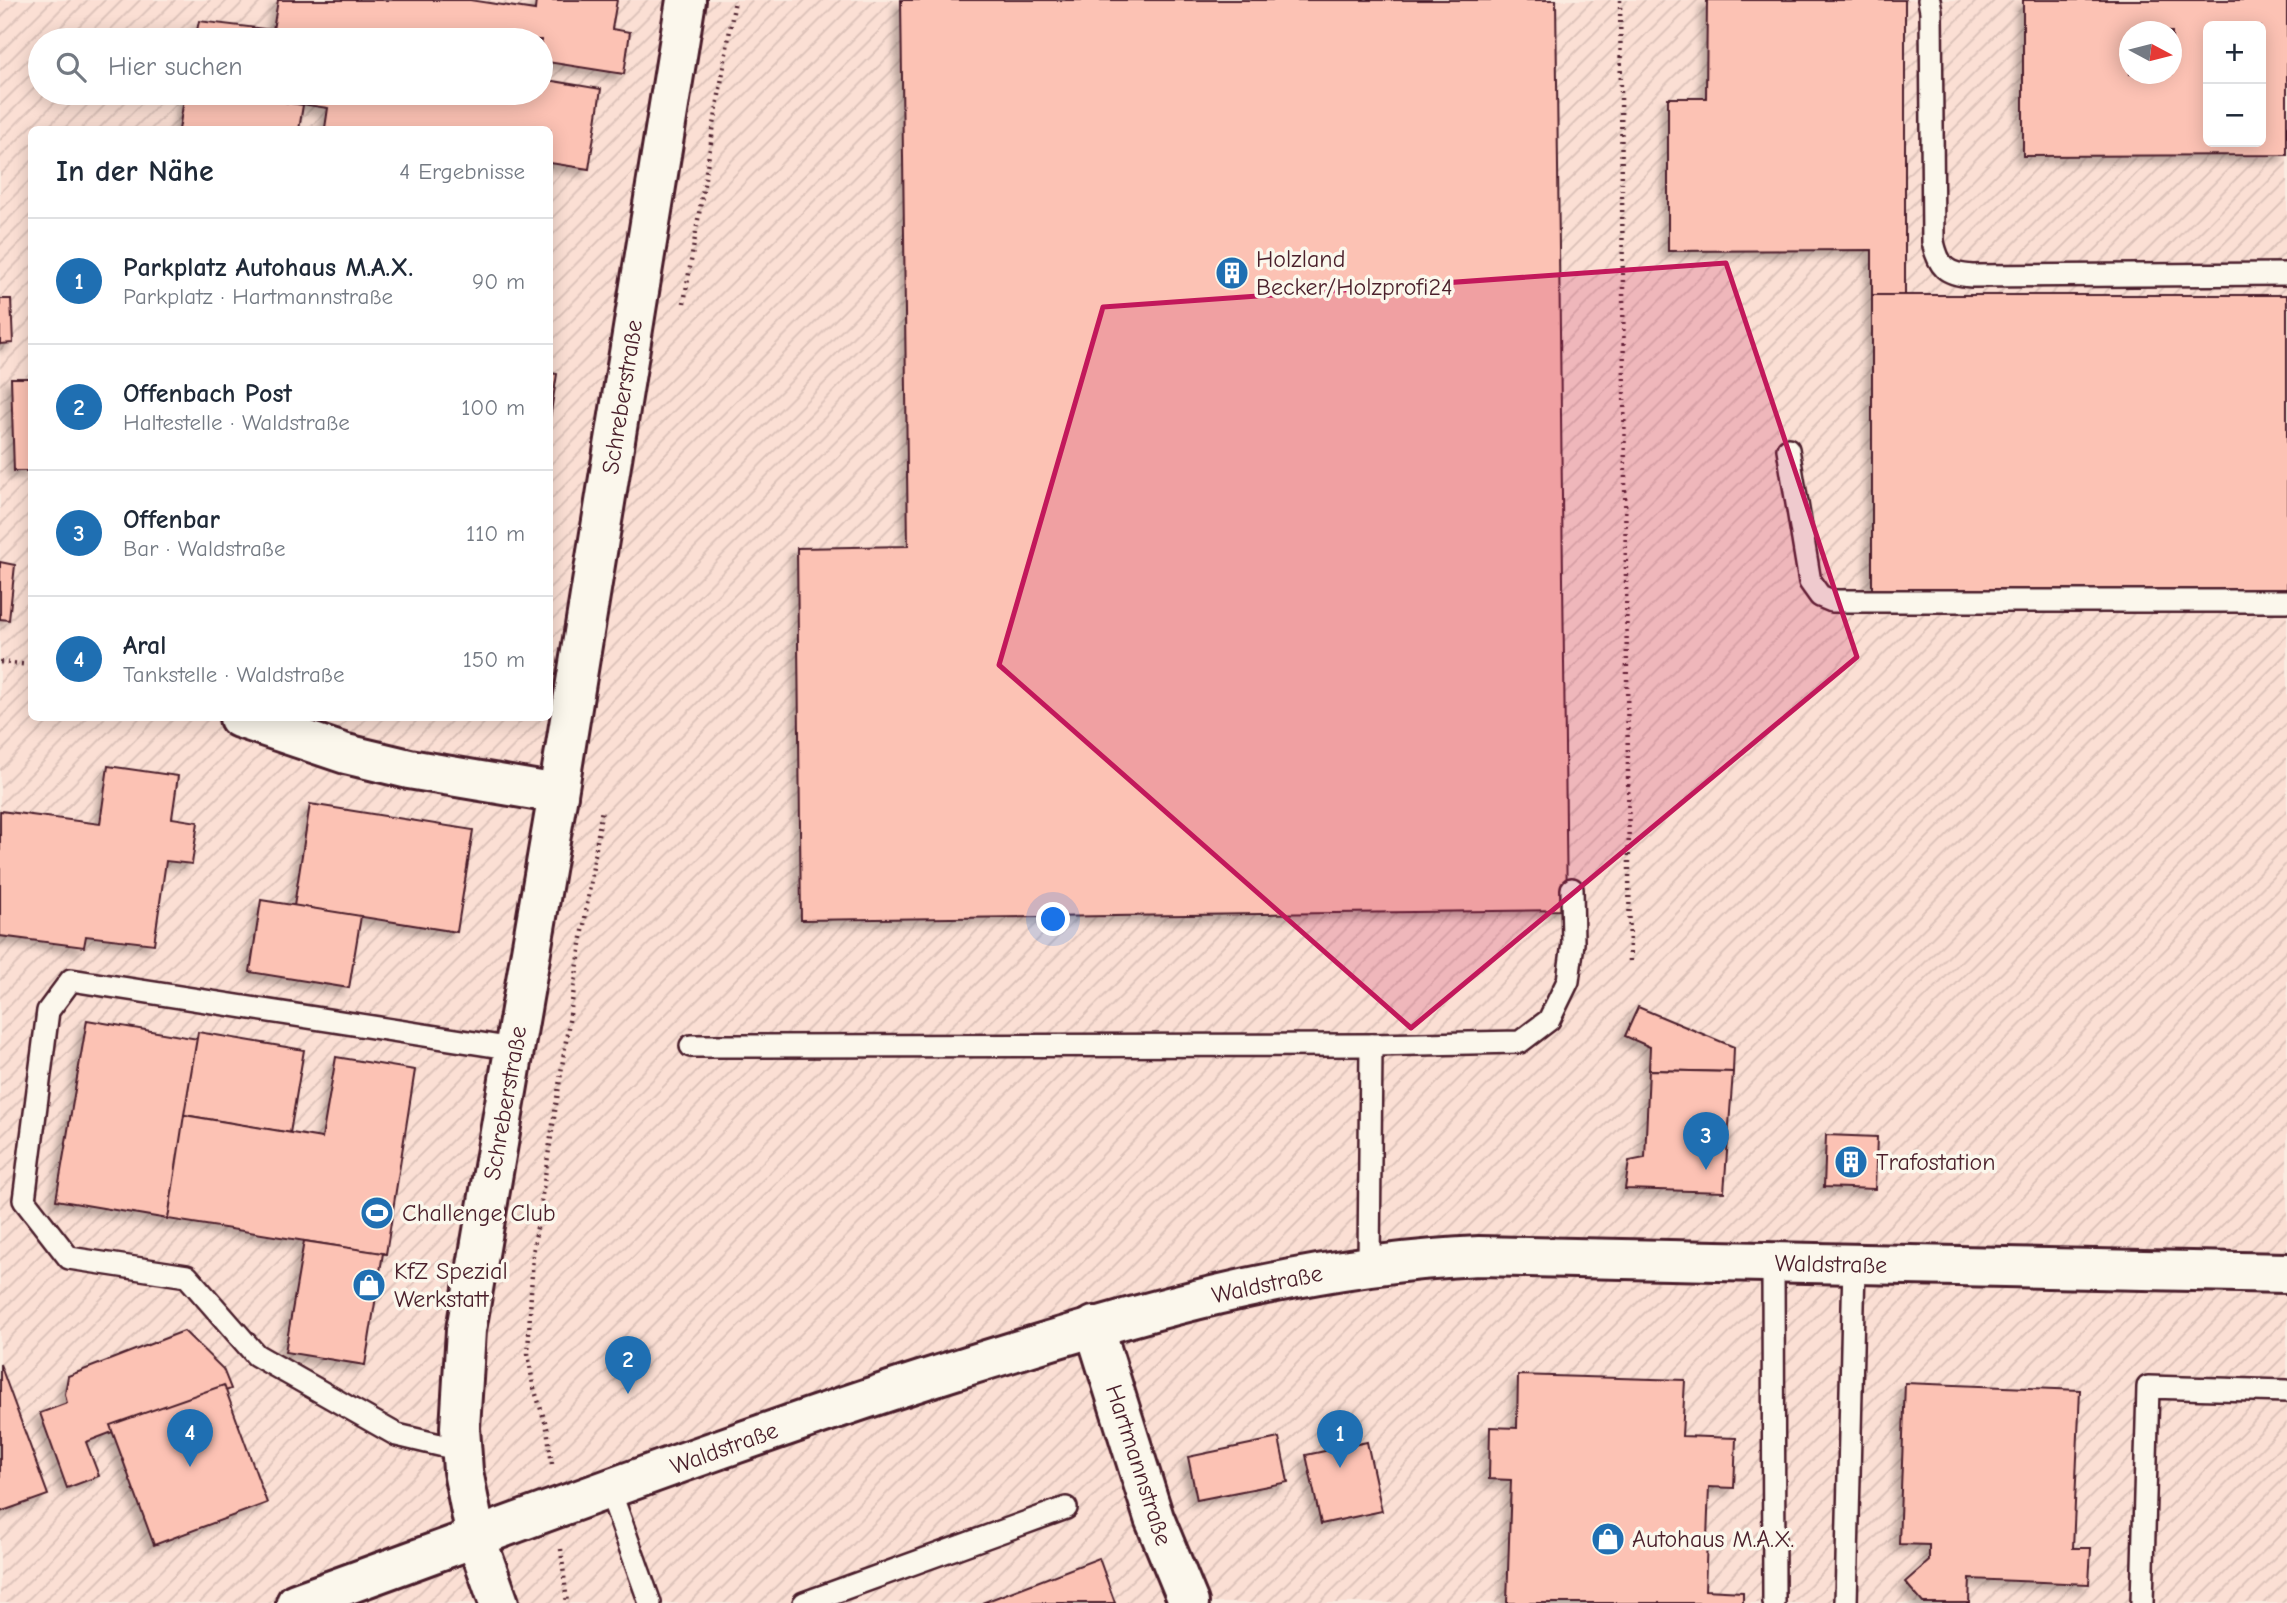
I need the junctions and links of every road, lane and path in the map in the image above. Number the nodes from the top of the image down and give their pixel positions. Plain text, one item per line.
1 (686, 0) edge
2 (736, 0) edge
3 (1620, 0) edge
4 (1929, 0) edge
5 (2287, 274) edge
6 (681, 316) dead end
7 (1788, 449) dead end
8 (2287, 601) edge
9 (0, 662) edge
10 (28, 665) edge
11 (248, 721) edge
12 (558, 794) junction
13 (604, 795) dead end
14 (1572, 889) dead end
15 (1630, 964) dead end
16 (1371, 1045) junction
17 (691, 1046) dead end
18 (514, 1049) junction
19 (1773, 1263) junction
20 (1854, 1264) junction
21 (1369, 1265) junction
22 (2287, 1273) edge
23 (1094, 1326) junction
24 (2287, 1391) edge
25 (461, 1450) junction
26 (609, 1488) junction
27 (557, 1508) junction
28 (1066, 1508) dead end
29 (476, 1538) junction
30 (296, 1603) edge
31 (499, 1603) edge
32 (567, 1603) edge
33 (650, 1603) edge
34 (804, 1603) edge
35 (1189, 1603) edge
36 (1773, 1603) edge
37 (1846, 1603) edge
38 (2142, 1603) edge

1 - 12 street, Schreberstraße
2 - 6 path
3 - 15 path
4 - 5 lane
7 - 8 lane
9 - 10 path
11 - 12 street
12 - 18 street, Schreberstraße
13 - 27 path
14 - 16 lane
16 - 17 lane
16 - 21 lane
18 - 25 street, Schreberstraße
18 - 25 lane
19 - 20 street, Waldstraße
19 - 21 street, Waldstraße
19 - 36 lane
20 - 22 street, Waldstraße
20 - 37 lane
21 - 23 street, Waldstraße
23 - 26 street, Waldstraße
23 - 35 street, Hartmannstraße
24 - 38 lane
25 - 29 street, Schreberstraße
26 - 27 street, Waldstraße
26 - 33 lane
27 - 29 street, Waldstraße
27 - 32 path
28 - 34 lane
29 - 30 street, Waldstraße
29 - 31 street, Schreberstraße

